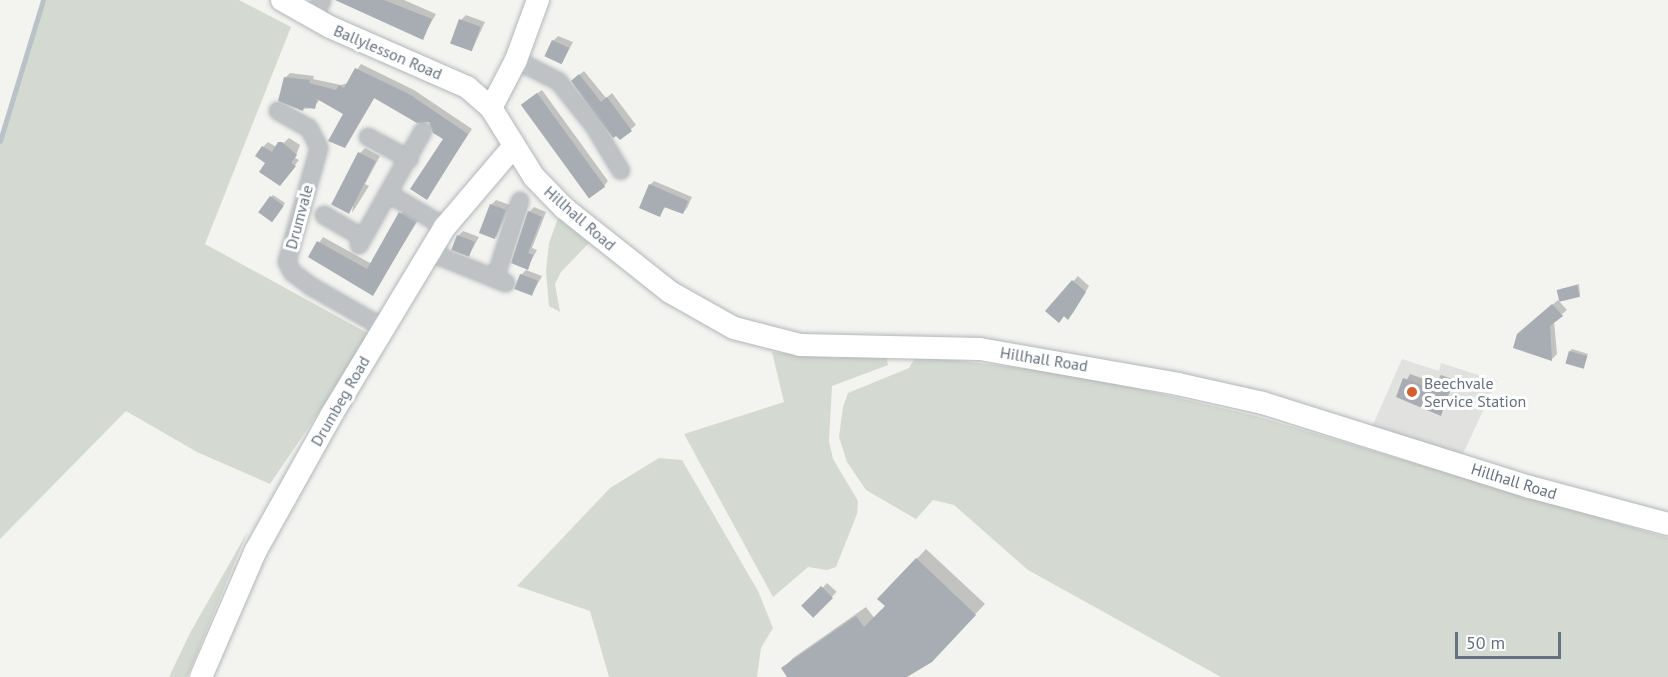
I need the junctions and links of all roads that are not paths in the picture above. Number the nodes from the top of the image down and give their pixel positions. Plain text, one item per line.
1 (282, 0) edge
2 (538, 0) edge
3 (317, 9) edge
4 (516, 60) junction
5 (491, 108) junction
6 (278, 111) dead end
7 (423, 132) dead end
8 (368, 137) dead end
9 (514, 146) junction
10 (409, 159) junction
11 (621, 171) dead end
12 (389, 194) junction
13 (520, 201) dead end
14 (324, 215) dead end
15 (446, 226) junction
16 (429, 252) junction
17 (384, 328) junction
18 (1668, 524) edge
19 (201, 677) edge

1 - 3 main road, Ballylesson Road
2 - 4 main road
3 - 5 main road, Ballylesson Road
4 - 5 main road
4 - 11 street
5 - 9 main road, Hillhall Road
6 - 17 street, Drumvale
7 - 10 street
8 - 10 street
9 - 15 main road, Drumbeg Road
9 - 18 main road, Hillhall Road
10 - 12 street
12 - 14 street
12 - 15 street
13 - 16 street
15 - 16 main road, Drumbeg Road
16 - 17 main road, Drumbeg Road
17 - 19 main road, Drumbeg Road

